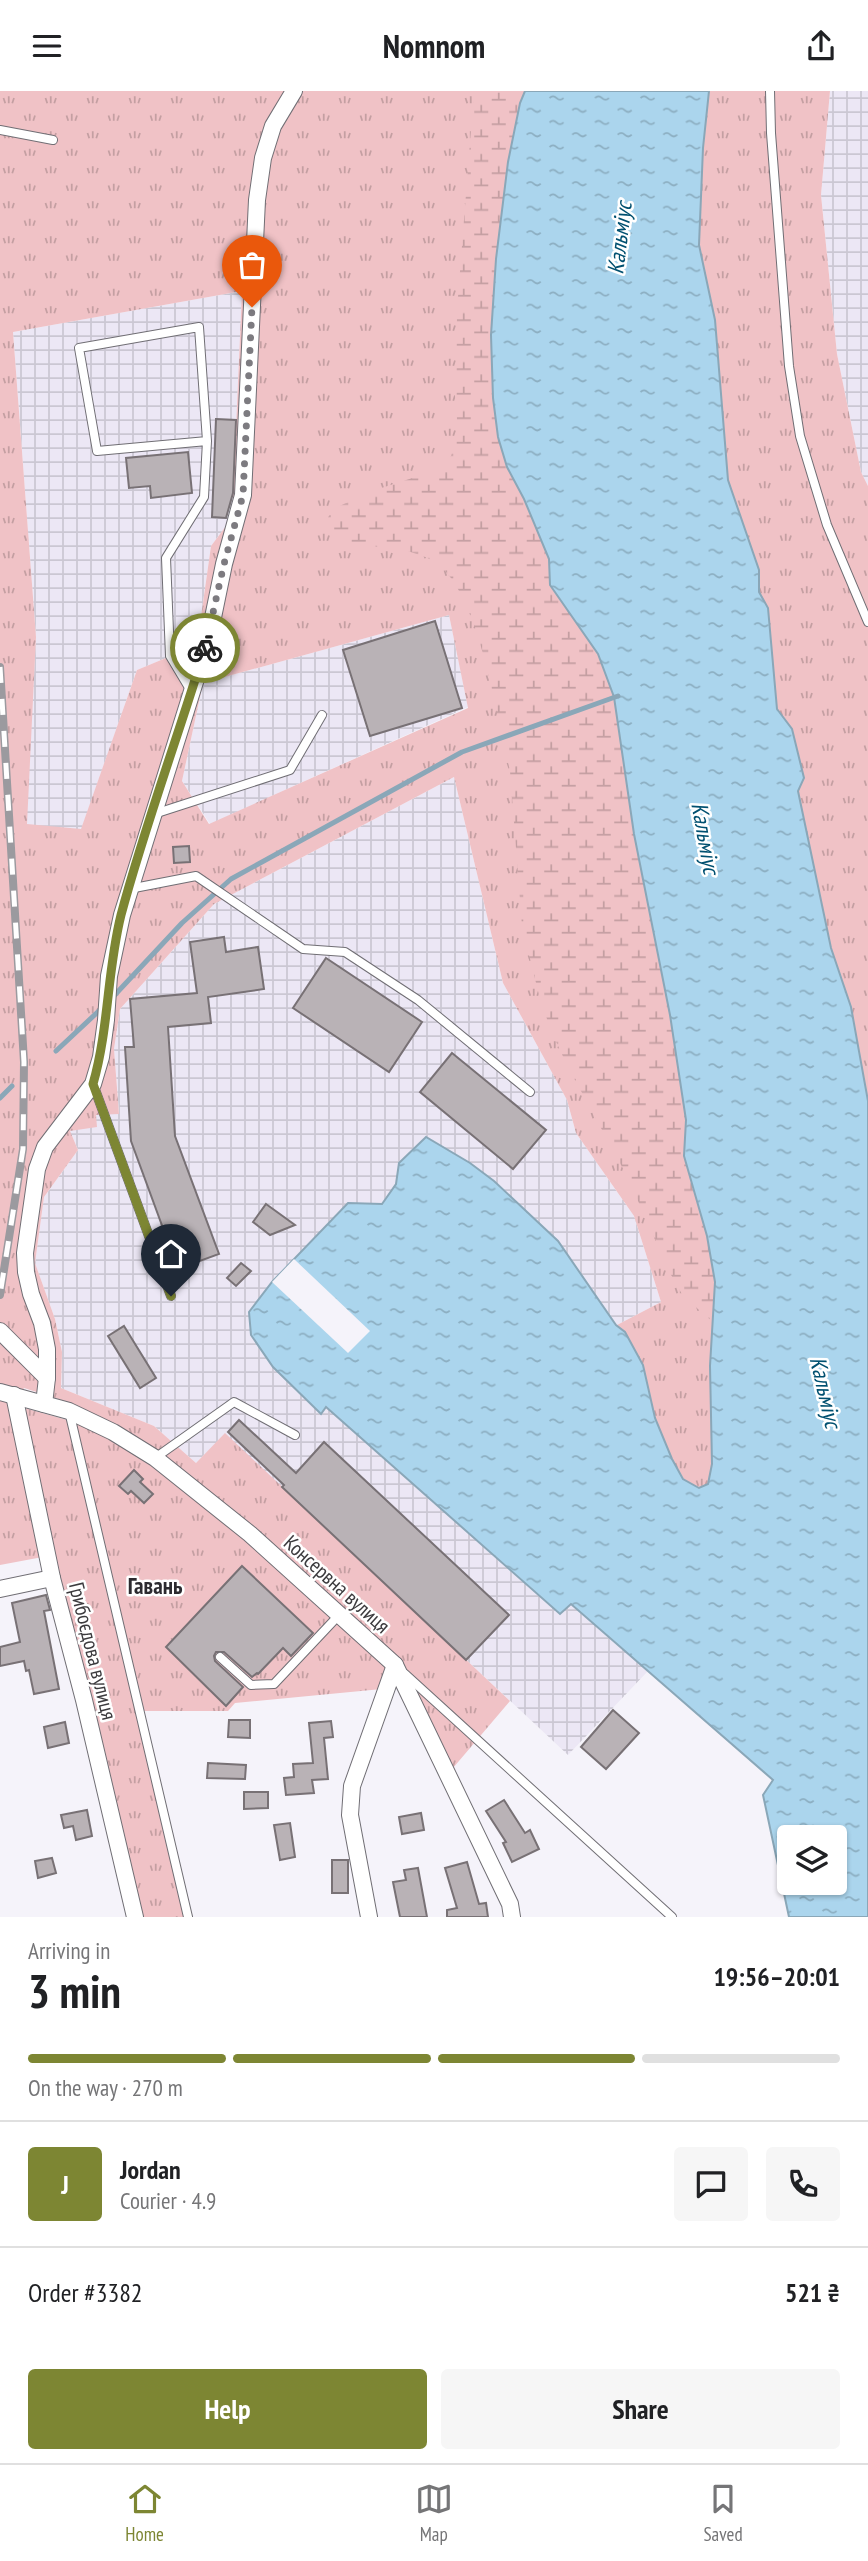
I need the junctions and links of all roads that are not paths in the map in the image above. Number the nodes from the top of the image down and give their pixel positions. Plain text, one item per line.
1 (294, 91) edge
2 (770, 91) edge
3 (0, 130) edge
4 (53, 139) dead end
5 (206, 442) junction
6 (868, 622) edge
7 (192, 691) junction
8 (322, 715) dead end
9 (153, 814) junction
10 (129, 889) junction
11 (93, 1084) junction
12 (530, 1092) dead end
13 (171, 1296) dead end
14 (0, 1331) edge
15 (47, 1378) junction
16 (7, 1393) edge
17 (44, 1404) junction
18 (69, 1411) junction
19 (295, 1435) dead end
20 (155, 1458) junction
21 (52, 1578) junction
22 (0, 1589) edge
23 (339, 1615) junction
24 (220, 1657) dead end
25 (395, 1665) junction
26 (135, 1917) edge
27 (188, 1917) edge
28 (369, 1917) edge
29 (512, 1917) edge
30 (672, 1917) edge

1 - 7 street
2 - 6 lane
3 - 4 lane
5 - 5 lane
5 - 7 lane
7 - 9 street
8 - 9 lane
9 - 10 street
10 - 11 street
10 - 12 lane
11 - 13 lane
11 - 15 street
14 - 15 street
15 - 17 street
16 - 17 street, Консервна вулиця
16 - 21 street, Грибоєдова вулиця
17 - 18 street, Консервна вулиця
18 - 20 street, Консервна вулиця
18 - 27 lane
19 - 20 lane
20 - 23 street, Консервна вулиця
21 - 22 street
21 - 26 street, Грибоєдова вулиця
23 - 24 lane
23 - 25 street, Консервна вулиця
25 - 28 street
25 - 29 street, Консервна вулиця
25 - 30 lane

